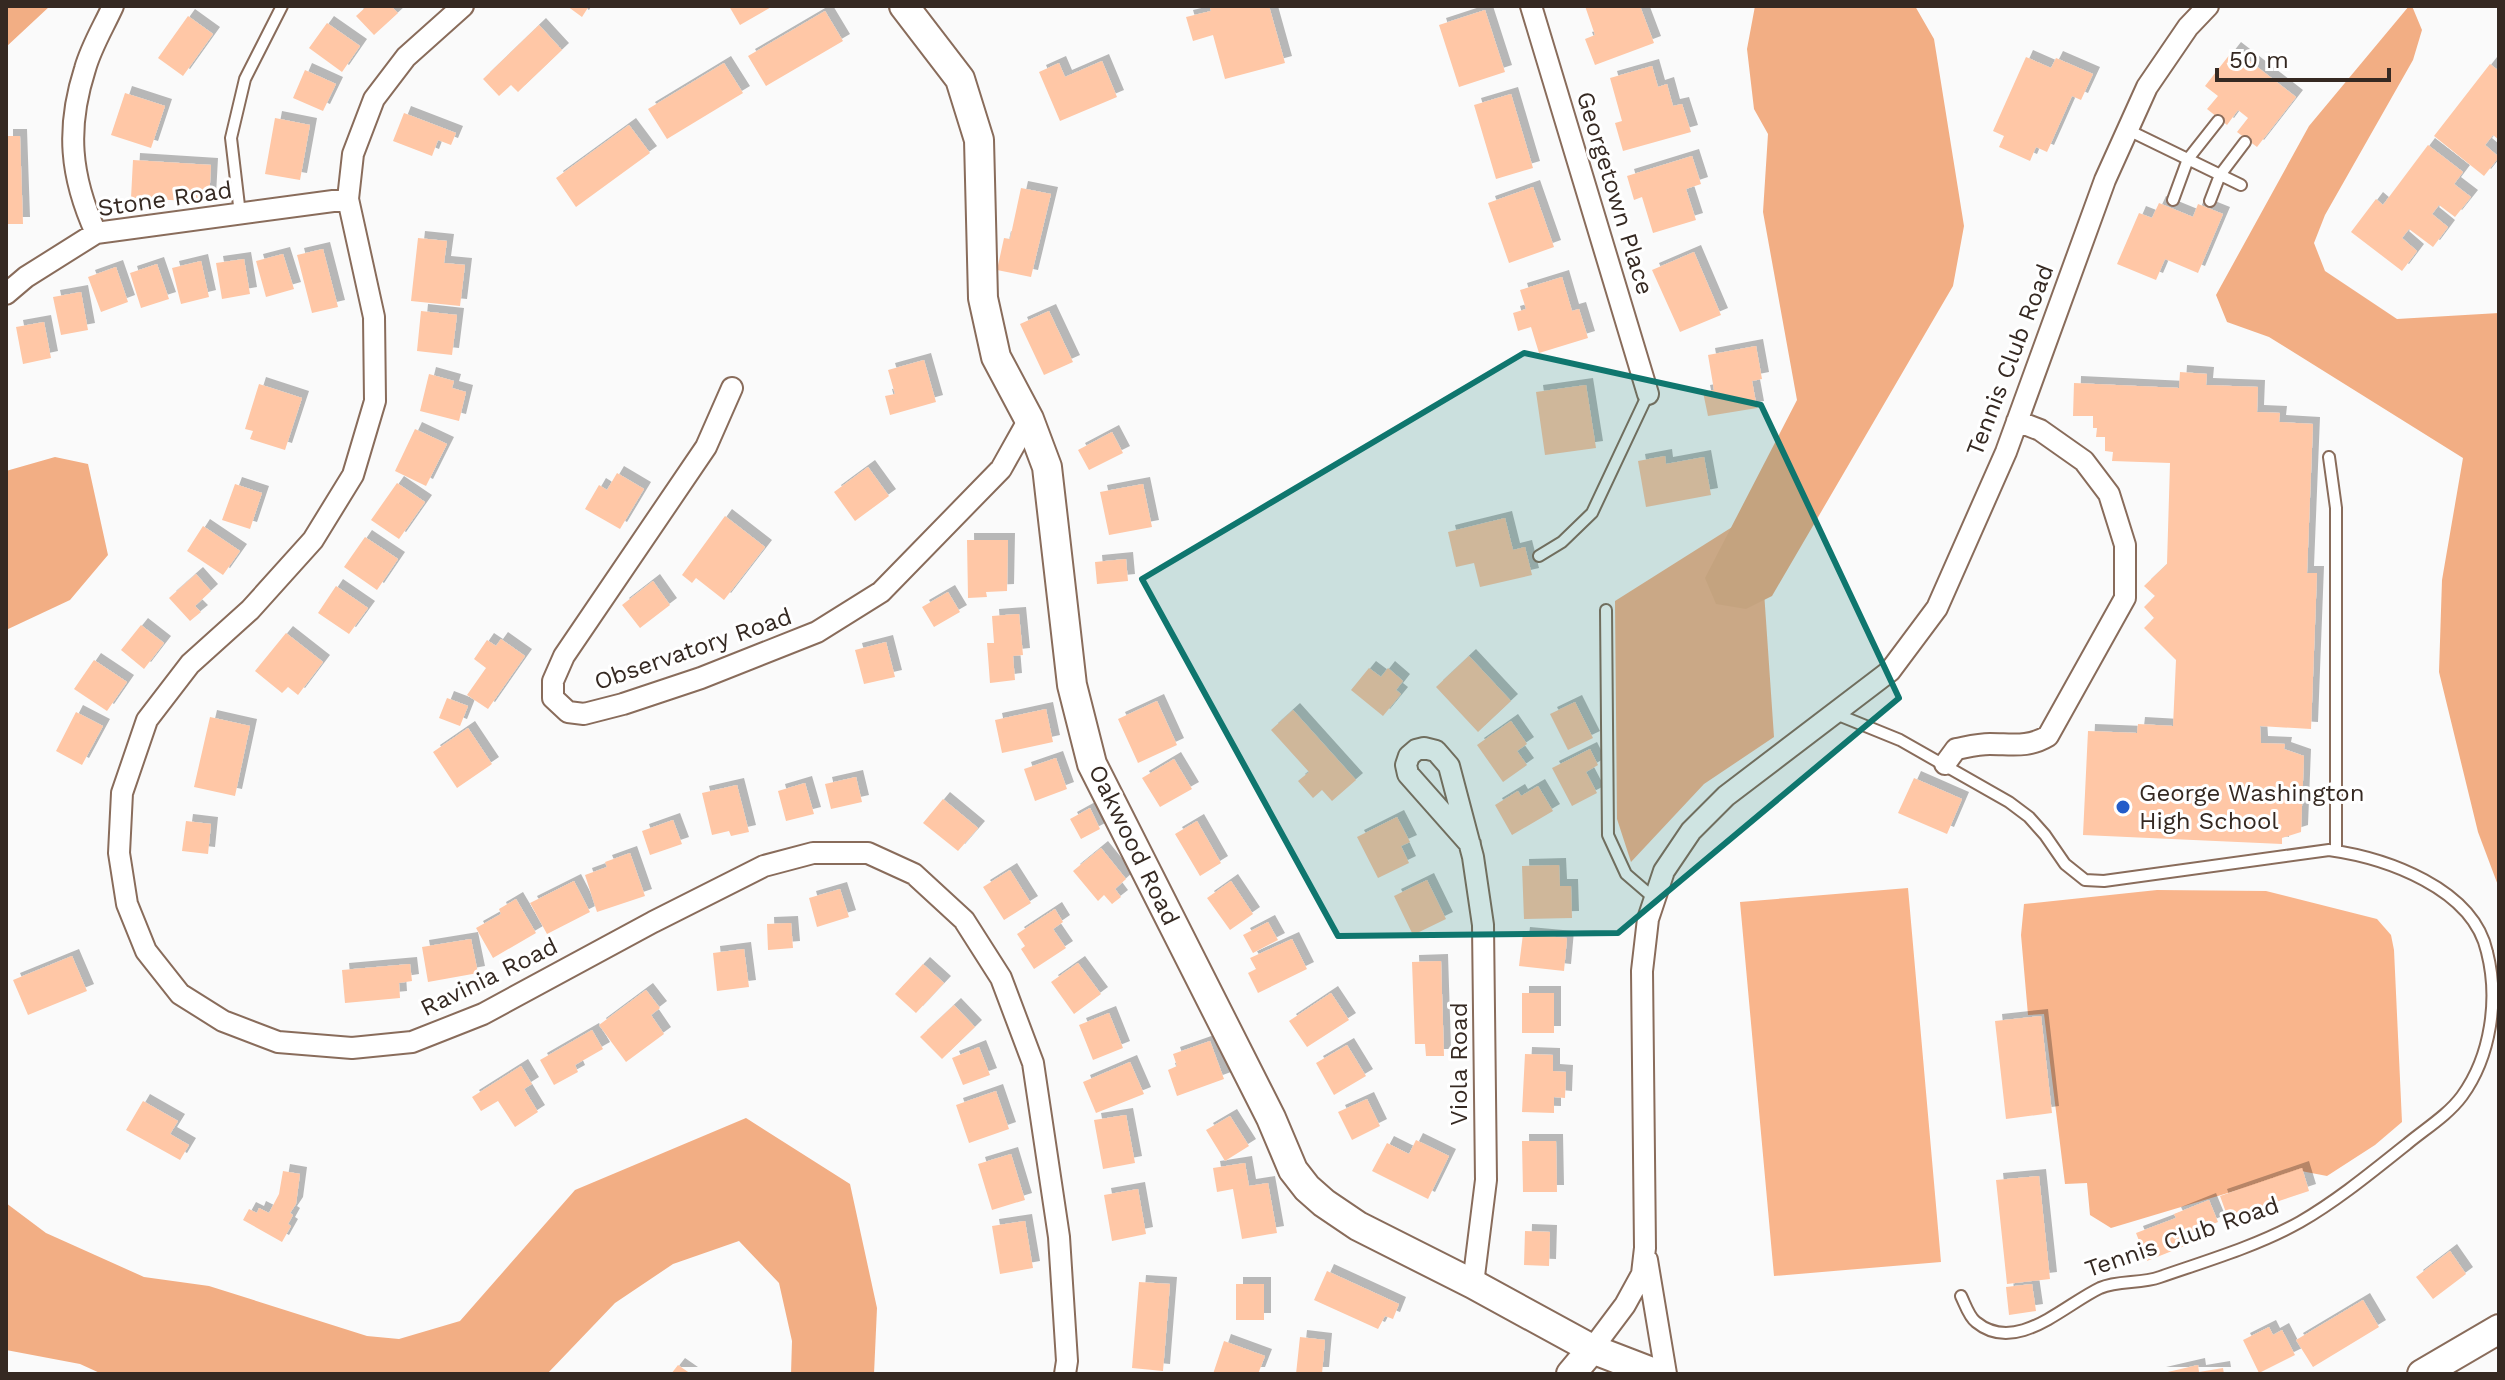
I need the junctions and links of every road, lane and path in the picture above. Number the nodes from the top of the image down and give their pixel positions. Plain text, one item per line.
1 (113, 6) edge
2 (282, 6) edge
3 (463, 6) edge
4 (904, 6) edge
5 (1531, 6) edge
6 (2208, 6) edge
7 (2218, 121) dead end
8 (2128, 130) junction
9 (2245, 142) dead end
10 (2188, 159) junction
11 (2220, 175) junction
12 (2241, 185) dead end
13 (348, 199) junction
14 (2173, 200) dead end
15 (2210, 201) dead end
16 (240, 214) junction
17 (96, 233) junction
18 (6, 294) edge
19 (732, 388) dead end
20 (1648, 394) joint
21 (1029, 419) junction
22 (2017, 421) junction
23 (2329, 457) dead end
24 (1539, 556) dead end
25 (1606, 610) dead end
26 (1836, 714) junction
27 (1945, 764) junction
28 (1470, 844) dead end
29 (2336, 851) junction
30 (1655, 899) junction
31 (1645, 1248) junction
32 (1473, 1284) junction
33 (1961, 1296) dead end
34 (2499, 1329) edge
35 (1592, 1349) junction
36 (1065, 1374) edge
37 (1571, 1374) edge
38 (1657, 1374) edge
39 (1666, 1374) edge
40 (2422, 1374) edge

1 - 17 street
2 - 16 lane
3 - 13 street, Ravinia Road
4 - 21 main road, Oakwood Road
5 - 20 street, Georgetown Place
6 - 8 street, Tennis Club Road
7 - 10 lane
8 - 10 lane
8 - 22 street, Tennis Club Road
9 - 11 lane
10 - 11 lane
10 - 14 lane
11 - 12 lane
11 - 15 lane
13 - 16 street, Stone Road
13 - 36 street, Ravinia Road
16 - 17 street, Stone Road
17 - 18 street, Stone Road
19 - 21 street, Observatory Road
20 - 24 lane
21 - 32 main road, Oakwood Road
22 - 26 street, Tennis Club Road
22 - 27 street
23 - 29 lane
25 - 30 lane
26 - 27 lane, Tennis Club Road
26 - 30 street, Tennis Club Road
27 - 29 lane, Tennis Club Road
28 - 32 street, Viola Road
29 - 33 lane, Tennis Club Road
30 - 31 street, Tennis Club Road
31 - 35 street, Tennis Club Road
31 - 39 street, Tennis Club Road
32 - 35 main road, Oakwood Road
34 - 40 main road
35 - 37 main road
35 - 38 main road, Oakwood Road

